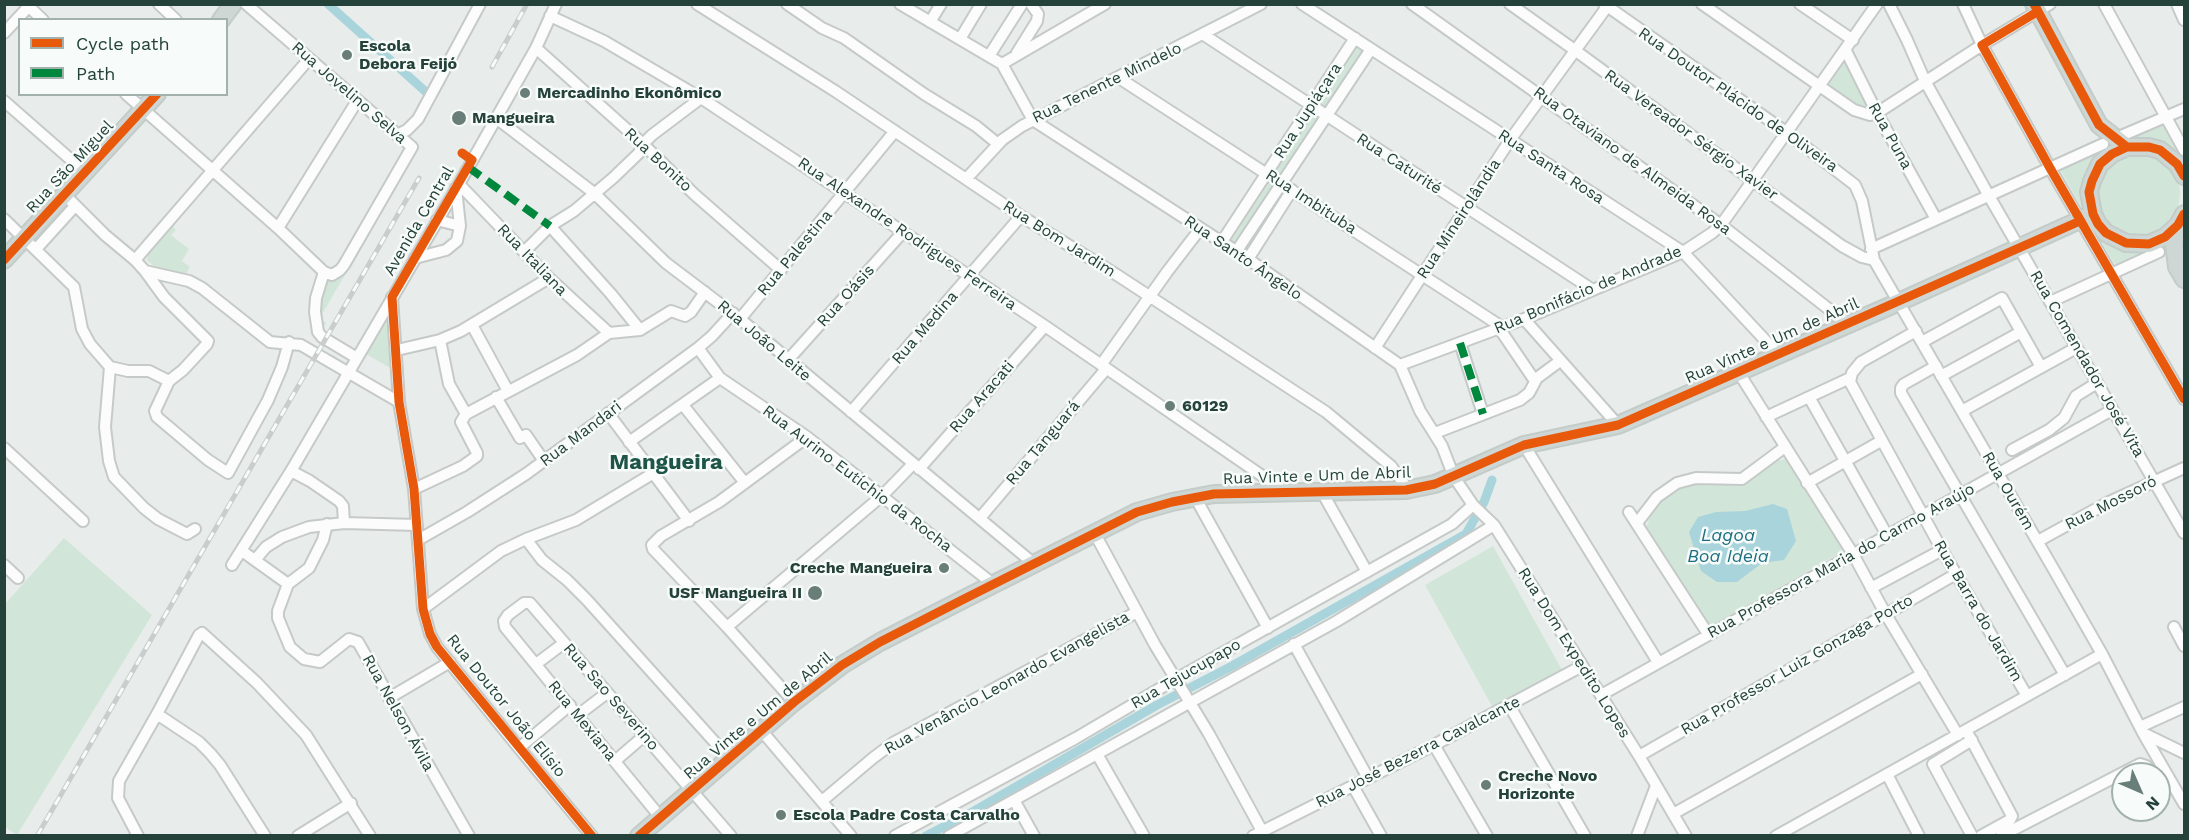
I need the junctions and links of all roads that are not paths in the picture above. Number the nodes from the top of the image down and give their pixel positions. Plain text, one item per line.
1 (159, 4) edge
2 (233, 4) edge
3 (246, 4) edge
4 (480, 4) edge
5 (556, 4) edge
6 (697, 4) edge
7 (788, 4) edge
8 (900, 4) edge
9 (941, 4) edge
10 (981, 4) edge
11 (1022, 4) edge
12 (1031, 4) edge
13 (1105, 4) edge
14 (1261, 4) edge
15 (1302, 4) edge
16 (1412, 4) edge
17 (1510, 4) edge
18 (1702, 4) edge
19 (1800, 4) edge
20 (1877, 4) edge
21 (1888, 4) edge
22 (1963, 4) edge
23 (2104, 4) edge
24 (2177, 4) edge
25 (29, 5) edge
26 (1607, 5) edge
27 (2040, 7) edge
28 (550, 16) junction
29 (41, 18) edge
30 (174, 18) edge
31 (222, 18) edge
32 (2184, 20) edge
33 (930, 22) junction
34 (4, 33) edge
35 (1204, 35) junction
36 (1355, 38) junction
37 (960, 39) junction
38 (1852, 40) junction
39 (1982, 45) junction
40 (536, 48) junction
41 (1371, 49) junction
42 (1576, 51) junction
43 (1846, 51) junction
44 (1016, 55) junction
45 (989, 56) junction
46 (309, 59) junction
47 (1002, 64) junction
48 (1119, 78) junction
49 (1925, 81) junction
50 (1819, 86) junction
51 (128, 96) edge
52 (155, 96) edge
53 (1542, 96) junction
54 (701, 98) junction
55 (4, 100) edge
56 (357, 101) junction
57 (1311, 106) junction
58 (2184, 109) edge
59 (143, 110) junction
60 (1877, 113) junction
61 (1327, 116) junction
62 (2166, 117) junction
63 (496, 118) junction
64 (1033, 120) junction
65 (895, 132) junction
66 (1786, 132) junction
67 (397, 135) junction
68 (1510, 140) junction
69 (2115, 143) junction
70 (643, 144) junction
71 (998, 144) junction
72 (2184, 150) edge
73 (2100, 164) junction
74 (2050, 168) junction
75 (85, 172) junction
76 (212, 172) junction
77 (1266, 174) junction
78 (1844, 175) joint
79 (2184, 177) edge
80 (966, 179) junction
81 (1753, 179) junction
82 (1282, 183) junction
83 (457, 186) junction
84 (1292, 190) junction
85 (594, 193) junction
86 (846, 193) junction
87 (1989, 196) junction
88 (70, 200) junction
89 (1466, 208) junction
90 (1021, 216) junction
91 (2086, 218) junction
92 (4, 219) edge
93 (1936, 219) junction
94 (437, 220) junction
95 (1721, 225) junction
96 (460, 226) junction
97 (550, 226) junction
98 (278, 228) junction
99 (1200, 229) junction
100 (903, 232) junction
101 (2172, 236) edge
102 (31, 243) junction
103 (1221, 243) junction
104 (2019, 248) junction
105 (525, 251) junction
106 (1236, 252) junction
107 (1683, 252) junction
108 (1873, 255) junction
109 (415, 258) junction
110 (4, 260) edge
111 (135, 260) junction
112 (1248, 260) junction
113 (781, 270) junction
114 (146, 271) junction
115 (324, 272) junction
116 (2181, 273) edge
117 (2112, 274) junction
118 (1423, 275) junction
119 (970, 277) junction
120 (549, 278) junction
121 (1593, 290) junction
122 (705, 292) junction
123 (1150, 296) junction
124 (392, 297) junction
125 (1899, 302) junction
126 (2050, 302) junction
127 (737, 316) junction
128 (1524, 319) junction
129 (1848, 324) junction
130 (472, 325) junction
131 (1045, 326) junction
132 (1501, 328) junction
133 (640, 330) junction
134 (1916, 331) junction
135 (2021, 332) junction
136 (609, 333) junction
137 (440, 340) junction
138 (289, 342) junction
139 (1922, 342) junction
140 (1460, 343) junction
141 (698, 348) junction
142 (1375, 348) junction
143 (2076, 348) junction
144 (397, 350) junction
145 (1778, 354) junction
146 (357, 358) junction
147 (788, 360) junction
148 (1560, 361) junction
149 (1400, 365) junction
150 (110, 367) junction
151 (1103, 367) junction
152 (2041, 367) junction
153 (1939, 371) junction
154 (348, 372) junction
155 (1739, 373) junction
156 (720, 378) junction
157 (1850, 378) junction
158 (169, 381) junction
159 (1535, 381) junction
160 (2097, 383) junction
161 (508, 391) junction
162 (496, 397) junction
163 (1809, 397) junction
164 (2184, 399) edge
165 (399, 402) junction
166 (683, 405) junction
167 (2112, 410) junction
168 (1962, 411) junction
169 (851, 412) junction
170 (608, 413) junction
171 (1484, 414) junction
172 (464, 415) junction
173 (1766, 417) junction
174 (1618, 425) junction
175 (1435, 433) junction
176 (807, 436) junction
177 (1881, 441) junction
178 (629, 442) junction
179 (1524, 445) junction
180 (1785, 447) junction
181 (4, 448) edge
182 (2012, 450) dead end
183 (544, 461) junction
184 (1845, 461) junction
185 (916, 466) junction
186 (2184, 468) edge
187 (1254, 469) junction
188 (291, 471) junction
189 (652, 474) junction
190 (1998, 474) junction
191 (1454, 477) junction
192 (2154, 480) junction
193 (745, 483) junction
194 (1807, 483) junction
195 (414, 489) junction
196 (1406, 490) junction
197 (1247, 492) junction
198 (1322, 492) junction
199 (1288, 493) junction
200 (1960, 494) junction
201 (883, 495) junction
202 (1195, 497) junction
203 (1474, 506) junction
204 (1629, 512) dead end
205 (1923, 515) junction
206 (980, 518) junction
207 (83, 520) dead end
208 (689, 520) junction
209 (344, 523) junction
210 (1636, 523) junction
211 (327, 524) junction
212 (417, 525) junction
213 (1494, 525) junction
214 (195, 529) dead end
215 (1094, 532) junction
216 (2184, 533) edge
217 (1887, 535) junction
218 (526, 539) junction
219 (418, 540) junction
220 (2038, 541) junction
221 (1942, 550) junction
222 (243, 551) junction
223 (1853, 554) junction
224 (255, 560) junction
225 (1033, 563) junction
226 (232, 565) dead end
227 (4, 566) edge
228 (1367, 572) junction
229 (1956, 574) junction
230 (18, 578) dead end
231 (288, 584) junction
232 (993, 584) junction
233 (1871, 588) junction
234 (530, 603) joint
235 (423, 609) junction
236 (1137, 612) junction
237 (1885, 613) junction
238 (727, 627) junction
239 (2174, 627) dead end
240 (1268, 628) junction
241 (1708, 634) junction
242 (564, 643) junction
243 (1294, 644) junction
244 (2184, 646) edge
245 (2102, 654) junction
246 (450, 662) junction
247 (1658, 662) junction
248 (536, 664) junction
249 (1582, 666) junction
250 (1922, 674) junction
251 (2065, 675) junction
252 (1177, 681) junction
253 (607, 693) junction
254 (1601, 695) junction
255 (2027, 696) junction
256 (389, 698) junction
257 (1189, 700) junction
258 (794, 702) junction
259 (570, 705) junction
260 (1509, 705) junction
261 (2184, 707) edge
262 (157, 714) junction
263 (578, 715) junction
264 (761, 730) junction
265 (2141, 730) junction
266 (1962, 732) junction
267 (644, 736) junction
268 (1972, 740) junction
269 (1434, 745) junction
270 (519, 748) junction
271 (2184, 753) edge
272 (1097, 754) junction
273 (1639, 756) junction
274 (729, 758) junction
275 (615, 761) junction
276 (2156, 762) edge
277 (1887, 774) junction
278 (1368, 778) junction
279 (2111, 778) edge
280 (1353, 786) junction
281 (1656, 786) junction
282 (2171, 787) edge
283 (691, 791) junction
284 (1014, 800) junction
285 (822, 801) junction
286 (351, 803) junction
287 (2184, 804) edge
288 (1673, 814) junction
289 (661, 818) junction
290 (1258, 833) edge
291 (138, 836) edge
292 (265, 836) edge
293 (298, 836) edge
294 (370, 836) edge
295 (469, 836) edge
296 (592, 836) edge
297 (639, 836) edge
298 (731, 836) edge
299 (851, 836) edge
300 (895, 836) edge
301 (950, 836) edge
302 (1034, 836) edge
303 (1144, 836) edge
304 (1382, 836) edge
305 (1487, 836) edge
306 (1585, 836) edge
307 (1637, 836) edge
308 (1686, 836) edge
309 (1776, 836) edge
310 (1919, 836) edge
311 (1972, 836) edge
312 (1981, 836) edge
313 (2001, 836) edge

1 - 30 street
2 - 31 main road
3 - 46 street, Rua Jovelino Selva
4 - 67 street
5 - 28 street, Avenida Central
6 - 65 street, Rua Bom Jardim
7 - 71 street
8 - 33 street
9 - 33 street
10 - 37 street
11 - 45 street
12 - 44 street
13 - 44 street
14 - 35 street, Rua Tenente Mindelo
15 - 36 street, Rua Santa Rosa
16 - 53 street, Rua Otaviano de Almeida Rosa
17 - 42 street, Rua Vereador Sérgio Xavier
18 - 50 street
19 - 38 street
20 - 38 street, Rua Bonifácio de Andrade
21 - 49 street, Rua Comendador José Vita
22 - 39 street
23 - 62 street
24 - 32 street
25 - 29 street
25 - 34 street
26 - 42 street, Rua Mineirolândia
26 - 66 street, Rua Doutor Plácido de Oliveira
27 - 39 street
27 - 69 main road
28 - 40 street, Avenida Central
28 - 54 street, Rua Alexandre Rodrigues Ferreira
33 - 37 street
35 - 48 street, Rua Tenente Mindelo
35 - 57 street
36 - 41 street, Rua Santa Rosa
36 - 57 street, Rua Jupiáçara
37 - 45 street
38 - 43 street, Rua Bonifácio de Andrade
39 - 49 street
39 - 74 street
40 - 63 street, Avenida Central
40 - 70 street, Rua Bonito
41 - 61 street, Rua Jupiáçara
41 - 68 street, Rua Santa Rosa
42 - 53 street, Rua Mineirolândia
42 - 81 street, Rua Vereador Sérgio Xavier
43 - 50 street, Rua Bonifácio de Andrade
43 - 60 street, Rua Puna
44 - 47 street
45 - 47 street
46 - 56 street, Rua Jovelino Selva
46 - 76 street
47 - 64 street, Rua Santo Ângelo
48 - 64 street, Rua Tenente Mindelo
48 - 77 street, Rua Imbituba
49 - 60 street
49 - 87 street, Rua Comendador José Vita
50 - 60 street
50 - 66 street, Rua Bonifácio de Andrade
51 - 59 street
52 - 59 main road, Rua São Miguel
53 - 68 street, Rua Mineirolândia
53 - 95 street, Rua Otaviano de Almeida Rosa
54 - 70 street
54 - 86 street, Rua Alexandre Rodrigues Ferreira
55 - 75 street
56 - 67 street, Rua Jovelino Selva
56 - 98 street
57 - 61 street, Rua Caturité
57 - 77 street, Rua Jupiáçara
58 - 62 street
59 - 75 main road, Rua São Miguel
59 - 76 street
60 - 93 street, Rua Puna
61 - 82 street, Rua Jupiáçara
61 - 89 street, Rua Caturité
62 - 69 street
62 - 72 street
63 - 83 street, Avenida Central
63 - 85 street, Rua João Leite
64 - 71 street, Rua Tenente Mindelo
64 - 99 street, Rua Santo Ângelo
65 - 80 street, Rua Bom Jardim
65 - 86 street, Rua Palestina
66 - 78 street, Rua Doutor Plácido de Oliveira
66 - 81 street, Rua Bonifácio de Andrade
67 - 115 street, Rua Jovelino Selva
68 - 89 street, Rua Mineirolândia
68 - 107 street, Rua Santa Rosa
69 - 73 main road
69 - 73 main road
69 - 74 street
69 - 79 main road
70 - 85 street
70 - 113 street, Rua Bonito
71 - 80 street, Rua Tenente Mindelo
73 - 91 main road
74 - 87 street
74 - 91 street
75 - 88 main road, Rua São Miguel
76 - 98 street
76 - 111 street
77 - 82 street, Rua Imbituba
77 - 103 street, Rua Jupiáçara
78 - 108 street, Rua Ourém
80 - 90 street, Rua Bom Jardim
81 - 95 street, Rua Bonifácio de Andrade
81 - 108 street, Rua Vereador Sérgio Xavier
82 - 84 street, Rua Imbituba
82 - 106 street, Rua Jupiáçara
83 - 94 street, Avenida Central
83 - 96 street
83 - 105 street, Rua Italiana
84 - 112 street
84 - 118 street, Rua Imbituba
85 - 97 street
85 - 122 street, Rua João Leite
86 - 100 street, Rua Alexandre Rodrigues Ferreira
86 - 113 street, Rua Palestina
87 - 93 street
87 - 104 street, Rua Comendador José Vita
88 - 102 main road, Rua São Miguel
88 - 111 street
89 - 118 street, Rua Mineirolândia
89 - 121 street, Rua Caturité
90 - 119 street, Rua Medina
90 - 123 street, Rua Bom Jardim
91 - 101 main road
91 - 104 main road, Rua Vinte e Um de Abril
91 - 117 street
92 - 102 street
93 - 108 street
94 - 96 street
94 - 109 street, Avenida Central
95 - 107 street, Rua Bonifácio de Andrade
95 - 129 street, Rua Otaviano de Almeida Rosa
96 - 109 street
97 - 105 street
97 - 133 street
98 - 115 street
99 - 103 street, Rua Santo Ângelo
99 - 123 street, Rua Tanguará
100 - 119 street, Rua Alexandre Rodrigues Ferreira
100 - 147 street, Rua Oásis
101 - 116 main road
101 - 117 street
102 - 110 main road, Rua São Miguel
102 - 150 street
103 - 106 street, Rua Santo Ângelo
104 - 125 main road, Rua Vinte e Um de Abril
104 - 126 street, Rua Comendador José Vita
105 - 120 street, Rua Italiana
106 - 112 street, Rua Santo Ângelo
107 - 121 street, Rua Bonifácio de Andrade
107 - 145 street, Rua Santa Rosa
108 - 125 street, Rua Ourém
109 - 124 street, Avenida Central
111 - 114 street
112 - 142 street, Rua Santo Ângelo
113 - 127 street, Rua Palestina
114 - 138 street
114 - 158 street
115 - 146 street
117 - 126 street
117 - 164 street
118 - 132 street, Rua Imbituba
118 - 142 street, Rua Mineirolândia
119 - 131 street, Rua Alexandre Rodrigues Ferreira
119 - 169 street, Rua Medina
120 - 130 street
120 - 136 street, Rua Italiana
121 - 128 street, Rua Bonifácio de Andrade
122 - 127 street, Rua João Leite
122 - 133 street
123 - 151 street, Rua Tanguará
123 - 196 street, Rua Bom Jardim
124 - 144 street, Rua Doutor João Elísio
124 - 146 street, Avenida Central
125 - 129 main road, Rua Vinte e Um de Abril
125 - 134 street, Rua Ourém
126 - 143 street, Rua Comendador José Vita
127 - 141 street, Rua Mandari
127 - 147 street, Rua João Leite
128 - 132 street, Rua Bonifácio de Andrade
128 - 148 street
129 - 145 main road, Rua Vinte e Um de Abril
130 - 137 street
130 - 161 street
131 - 151 street, Rua Alexandre Rodrigues Ferreira
131 - 185 street, Rua Aracati
132 - 140 street, Rua Bonifácio de Andrade
132 - 159 street
133 - 136 street
134 - 139 street, Rua Ourém
134 - 157 street
135 - 139 street
135 - 152 street
135 - 153 street
136 - 161 street
137 - 144 street
137 - 172 street
138 - 154 street
138 - 158 street
139 - 153 street, Rua Ourém
140 - 149 street, Rua Bonifácio de Andrade
140 - 171 street
141 - 156 street, Rua Aurino Eutíchio da Rocha
141 - 170 street, Rua Mandari
142 - 149 street, Rua Santo Ângelo
143 - 152 street
143 - 160 street, Rua Comendador José Vita
144 - 165 street, Rua Doutor João Elísio
145 - 155 main road, Rua Vinte e Um de Abril
146 - 154 street, Avenida Central
147 - 169 street, Rua João Leite
148 - 159 street
148 - 174 street
149 - 175 street
150 - 158 street
150 - 214 street
151 - 187 street, Rua Alexandre Rodrigues Ferreira
151 - 206 street, Rua Tanguará
152 - 168 street
153 - 168 street, Rua Ourém
153 - 200 street
154 - 165 street
154 - 188 street, Avenida Central
155 - 173 street
155 - 174 main road, Rua Vinte e Um de Abril
156 - 166 street
156 - 176 street, Rua Aurino Eutíchio da Rocha
157 - 163 street
157 - 177 street, Rua Barra do Jardim
159 - 171 street
160 - 167 street, Rua Comendador José Vita
160 - 182 street
161 - 162 street
162 - 172 street
162 - 183 street
163 - 173 street
163 - 184 street
165 - 195 street, Rua Doutor João Elísio
166 - 178 street
166 - 193 street
167 - 190 street, Rua Professora Maria do Carmo Araújo
167 - 192 street, Rua Comendador José Vita
168 - 190 street, Rua Ourém
169 - 185 street, Rua João Leite
170 - 178 street
170 - 183 street, Rua Mandari
171 - 175 street
172 - 195 street
173 - 180 street
174 - 179 main road, Rua Vinte e Um de Abril
175 - 191 street
176 - 193 street
176 - 201 street, Rua Aurino Eutíchio da Rocha
177 - 184 street
177 - 205 street, Rua Barra do Jardim
178 - 189 street
179 - 191 main road, Rua Vinte e Um de Abril
179 - 247 street
180 - 194 street
180 - 210 street
181 - 207 street
183 - 219 street, Rua Mandari
184 - 194 street
184 - 217 street
185 - 201 street, Rua Aracati
185 - 206 street, Rua João Leite
186 - 192 street, Rua Mossoró
187 - 197 street
187 - 199 street, Rua Alexandre Rodrigues Ferreira
188 - 209 street
188 - 222 street, Avenida Central
189 - 208 street
189 - 218 street
190 - 200 street, Rua Professora Maria do Carmo Araújo
190 - 220 street, Rua Ourém
191 - 196 main road, Rua Vinte e Um de Abril
191 - 203 street, Rua Dom Expedito Lopes
192 - 216 street, Rua Comendador José Vita
192 - 220 street, Rua Mossoró
193 - 208 street
194 - 223 street
195 - 212 street, Rua Doutor João Elísio
196 - 198 main road, Rua Vinte e Um de Abril
197 - 199 main road, Rua Vinte e Um de Abril
197 - 202 main road, Rua Vinte e Um de Abril
198 - 199 main road, Rua Vinte e Um de Abril
198 - 228 street
200 - 205 street, Rua Professora Maria do Carmo Araújo
200 - 251 street
201 - 232 street, Rua Aurino Eutíchio da Rocha
201 - 238 street, Rua Aracati
202 - 215 main road, Rua Vinte e Um de Abril
202 - 240 street
203 - 213 street, Rua Dom Expedito Lopes
203 - 228 street, Rua Tejucupapo
204 - 210 street
205 - 217 street, Rua Professora Maria do Carmo Araújo
205 - 221 street, Rua Barra do Jardim
206 - 225 street, Rua João Leite
208 - 238 street
209 - 211 street
209 - 212 street
210 - 241 street
211 - 224 street
211 - 231 street
212 - 219 street, Rua Doutor João Elísio
213 - 243 street, Rua Tejucupapo
213 - 249 street, Rua Dom Expedito Lopes
215 - 225 main road, Rua Vinte e Um de Abril
215 - 236 street
217 - 223 street, Rua Professora Maria do Carmo Araújo
218 - 235 street
218 - 274 street
219 - 235 street, Rua Doutor João Elísio
220 - 245 street, Rua Ourém
221 - 229 street, Rua Barra do Jardim
221 - 233 street
222 - 224 street
222 - 226 street, Avenida Central
223 - 233 street
223 - 241 street, Rua Professora Maria do Carmo Araújo
224 - 231 street
225 - 232 main road, Rua Vinte e Um de Abril
227 - 230 street
228 - 240 street, Rua Tejucupapo
229 - 237 street, Rua Professor Luiz Gonzaga Porto
229 - 255 street, Rua Barra do Jardim
231 - 256 street, Rua Nelson Ávila
232 - 258 main road, Rua Vinte e Um de Abril
233 - 237 street
234 - 242 street, Rua Sao Severino
234 - 248 street, Rua Mexiana
235 - 246 street, Rua Doutor João Elísio
236 - 252 street
236 - 285 street, Rua Venâncio Leonardo Evangelista
237 - 250 street
237 - 273 street, Rua Professor Luiz Gonzaga Porto
238 - 258 street
239 - 244 street
240 - 252 street, Rua Tejucupapo
241 - 247 street, Rua Professora Maria do Carmo Araújo
242 - 248 street
242 - 253 street, Rua Sao Severino
243 - 257 street, Rua Tejucupapo
243 - 278 street
245 - 251 street
245 - 265 street, Rua Ourém
246 - 256 street
246 - 270 street, Rua Doutor João Elísio
247 - 254 street, Rua Professora Maria do Carmo Araújo
248 - 259 street, Rua Mexiana
249 - 254 street, Rua Dom Expedito Lopes
249 - 260 street, Rua José Bezerra Cavalcante
250 - 266 street
250 - 288 street
251 - 255 street
252 - 257 street
252 - 300 street, Rua Tejucupapo
253 - 263 street
253 - 267 street, Rua Sao Severino
254 - 273 street, Rua Dom Expedito Lopes
255 - 266 street
256 - 295 street, Rua Nelson Ávila
257 - 272 street, Rua Tejucupapo
257 - 290 street
258 - 264 main road, Rua Vinte e Um de Abril
259 - 263 street, Rua Mexiana
259 - 270 street
260 - 269 street, Rua José Bezerra Cavalcante
260 - 306 street
261 - 265 street
262 - 286 street
262 - 291 street
262 - 292 street
263 - 275 street, Rua Mexiana
264 - 274 main road, Rua Vinte e Um de Abril
264 - 285 street
265 - 271 street
265 - 276 street, Rua Ourém
266 - 268 street
266 - 277 street
267 - 275 street
267 - 283 street, Rua Sao Severino
268 - 311 street
268 - 312 street
269 - 278 street, Rua José Bezerra Cavalcante
269 - 305 street
270 - 296 street, Rua Doutor João Elísio
272 - 284 street, Rua Tejucupapo
272 - 303 street
273 - 281 street, Rua Dom Expedito Lopes
274 - 283 main road, Rua Vinte e Um de Abril
275 - 289 street, Rua Mexiana
277 - 309 street
277 - 310 street
278 - 280 street, Rua José Bezerra Cavalcante
279 - 313 street
280 - 290 street, Rua José Bezerra Cavalcante
280 - 304 street
281 - 288 street, Rua Dom Expedito Lopes
281 - 307 street
282 - 287 street, Rua Ourém
283 - 289 main road, Rua Vinte e Um de Abril
283 - 298 street, Rua Sao Severino
284 - 301 street, Rua Tejucupapo
284 - 302 street
285 - 299 street
286 - 293 street
286 - 294 street
288 - 308 street, Rua Dom Expedito Lopes
289 - 297 main road, Rua Vinte e Um de Abril

